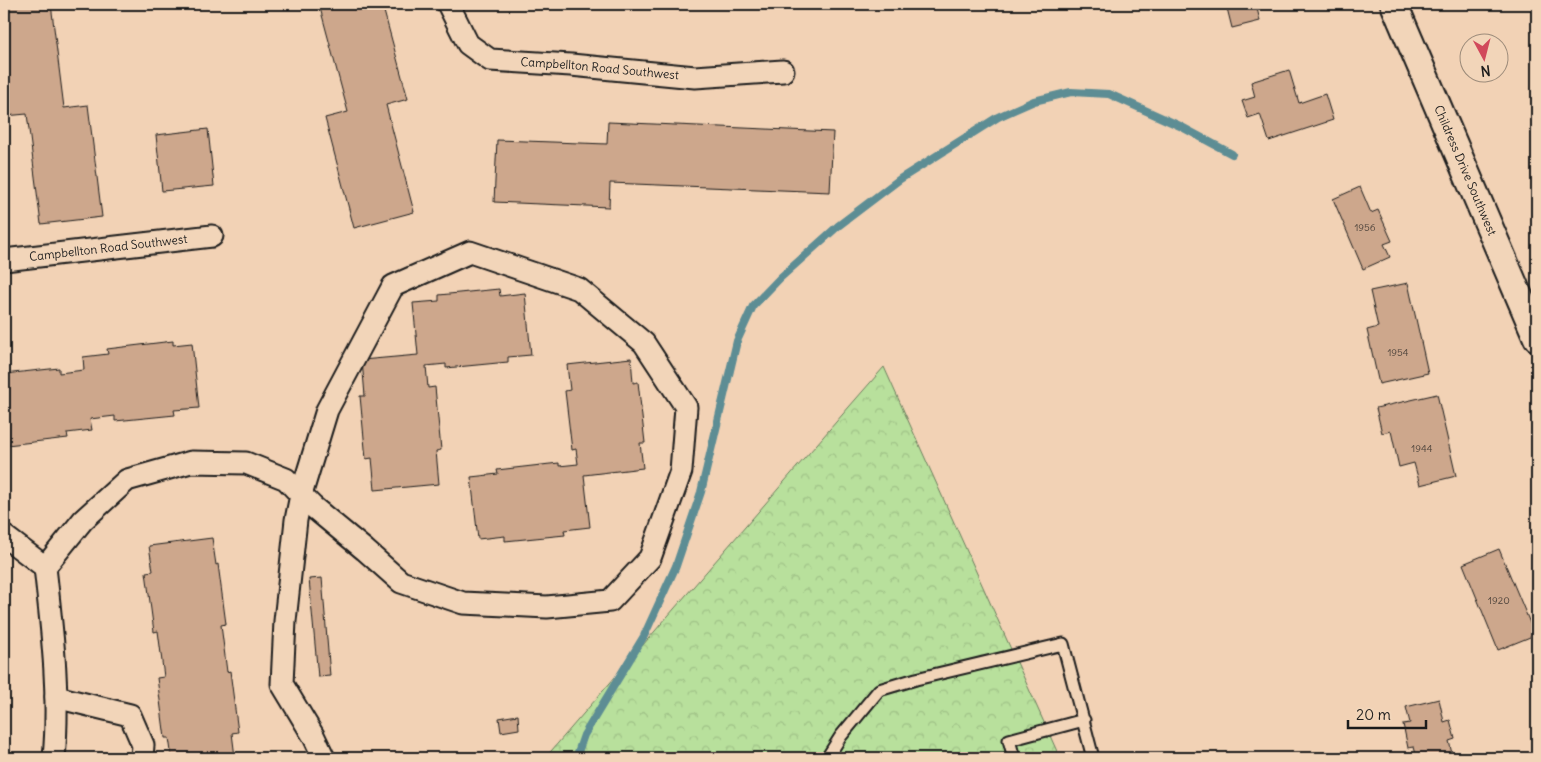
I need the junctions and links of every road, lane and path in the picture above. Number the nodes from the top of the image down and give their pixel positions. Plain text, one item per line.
1 (448, 4) edge
2 (1394, 4) edge
3 (783, 71) dead end
4 (212, 236) dead end
5 (4, 260) edge
6 (1537, 338) edge
7 (301, 495) junction
8 (4, 536) edge
9 (45, 567) junction
10 (56, 697) junction
11 (1084, 720) junction
12 (54, 758) edge
13 (142, 758) edge
14 (324, 758) edge
15 (827, 758) edge
16 (1014, 758) edge
17 (1093, 758) edge

1 - 3 street, Campbellton Road Southwest
2 - 6 street, Childress Drive Southwest
4 - 5 street, Campbellton Road Southwest
7 - 7 street
7 - 9 street
7 - 14 street
8 - 9 street
9 - 10 street
10 - 12 street
10 - 13 street
11 - 15 lane
11 - 16 lane
11 - 17 lane

